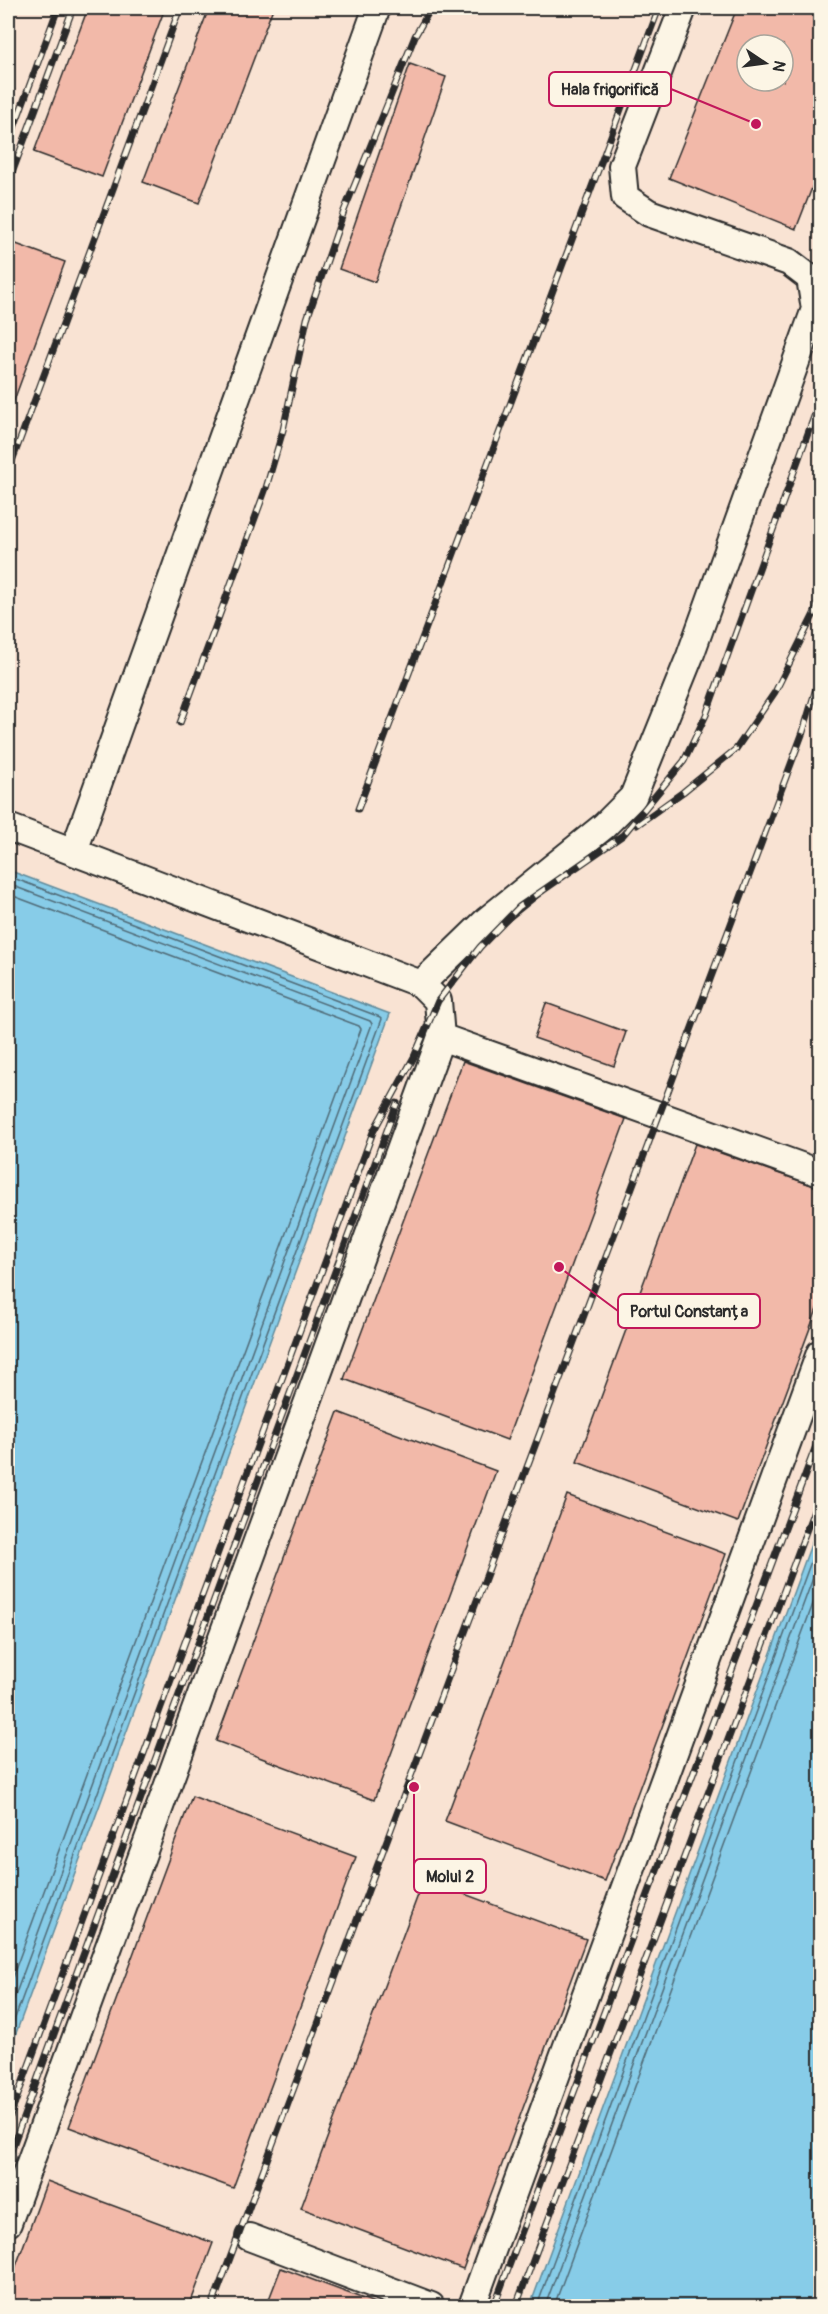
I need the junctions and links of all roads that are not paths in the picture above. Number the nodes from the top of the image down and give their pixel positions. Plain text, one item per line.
1 (683, 8) edge
2 (376, 10) dead end
3 (8, 827) edge
4 (74, 851) junction
5 (421, 984) junction
6 (441, 1037) junction
7 (820, 1173) edge
8 (820, 1353) edge
9 (8, 2223) edge
10 (249, 2237) dead end
11 (431, 2307) edge
12 (472, 2307) edge

1 - 5 lane
2 - 4 lane
3 - 4 lane
4 - 5 lane
5 - 6 lane
6 - 7 lane
6 - 9 lane
8 - 12 lane
10 - 11 lane

